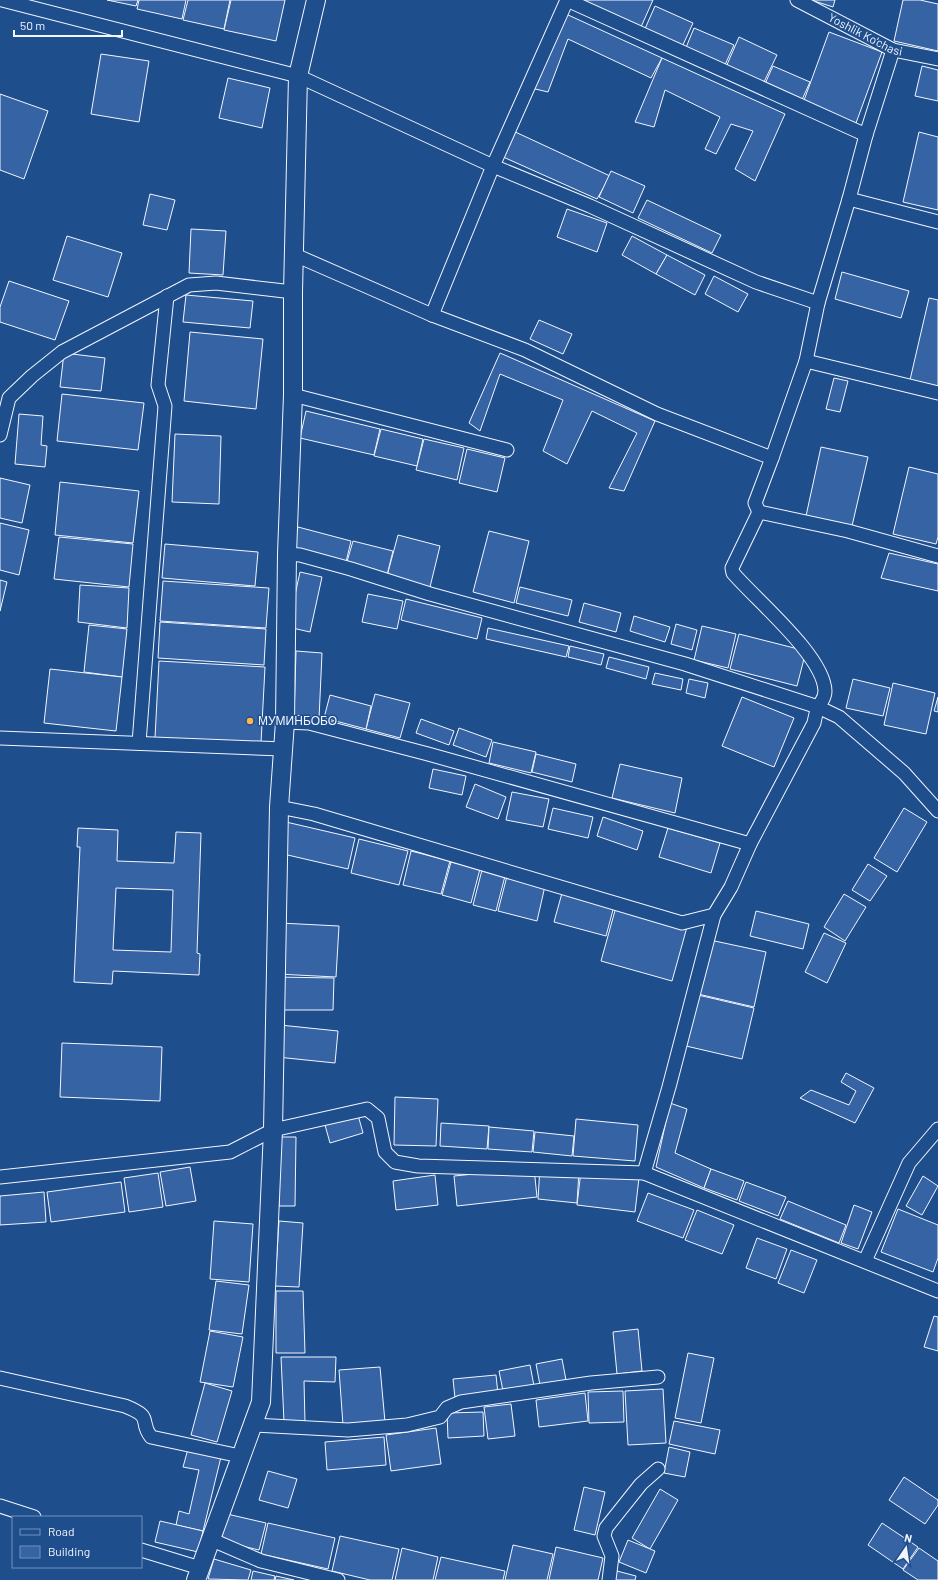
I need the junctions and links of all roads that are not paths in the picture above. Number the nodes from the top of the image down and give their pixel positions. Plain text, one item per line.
1 (2, 0) edge
2 (316, 0) edge
3 (567, 0) edge
4 (797, 0) edge
5 (893, 50) junction
6 (938, 59) edge
7 (298, 76) junction
8 (866, 135) junction
9 (493, 166) junction
10 (849, 199) junction
11 (938, 222) edge
12 (295, 256) junction
13 (293, 292) junction
14 (167, 296) junction
15 (818, 303) junction
16 (432, 315) junction
17 (806, 361) junction
18 (938, 393) edge
19 (293, 395) junction
20 (0, 435) edge
21 (507, 450) dead end
22 (772, 458) junction
23 (759, 512) junction
24 (287, 554) junction
25 (938, 556) edge
26 (818, 708) junction
27 (285, 722) junction
28 (0, 738) edge
29 (139, 743) junction
30 (283, 749) junction
31 (279, 807) junction
32 (938, 811) edge
33 (750, 844) junction
34 (714, 915) junction
35 (938, 1129) edge
36 (273, 1130) junction
37 (644, 1173) junction
38 (0, 1177) edge
39 (865, 1261) junction
40 (938, 1292) edge
41 (658, 1377) dead end
42 (0, 1378) edge
43 (252, 1425) junction
44 (240, 1456) junction
45 (658, 1469) dead end
46 (0, 1506) edge
47 (31, 1516) edge
48 (210, 1539) junction
49 (142, 1550) edge
50 (198, 1574) edge
51 (338, 1580) edge
52 (609, 1580) edge

1 - 7 street
2 - 7 street
3 - 8 street
3 - 9 street
4 - 5 street, Yoshlik Ko'chasi
5 - 6 street, Yoshlik Ko'chasi
5 - 8 street
7 - 9 street
7 - 12 street
8 - 10 street
9 - 15 street
9 - 16 street
10 - 11 street
10 - 15 street
12 - 13 street
12 - 16 street
13 - 14 street
13 - 19 street
14 - 20 street
14 - 29 street
15 - 17 street
16 - 22 street
17 - 18 street
17 - 22 street
19 - 21 street
19 - 24 street
22 - 23 street
23 - 25 street
23 - 26 street
24 - 26 street
24 - 27 street
26 - 32 street
26 - 33 street
27 - 30 street
27 - 33 street
28 - 29 street
29 - 30 street
30 - 31 street
31 - 34 street
31 - 36 street
33 - 34 street
34 - 37 street
35 - 39 street
36 - 37 street
36 - 38 street
36 - 43 street
37 - 39 street
39 - 40 street
41 - 43 street
42 - 44 street
43 - 44 street
44 - 48 street
45 - 52 street
46 - 47 street
48 - 50 street
48 - 51 street
49 - 50 street

